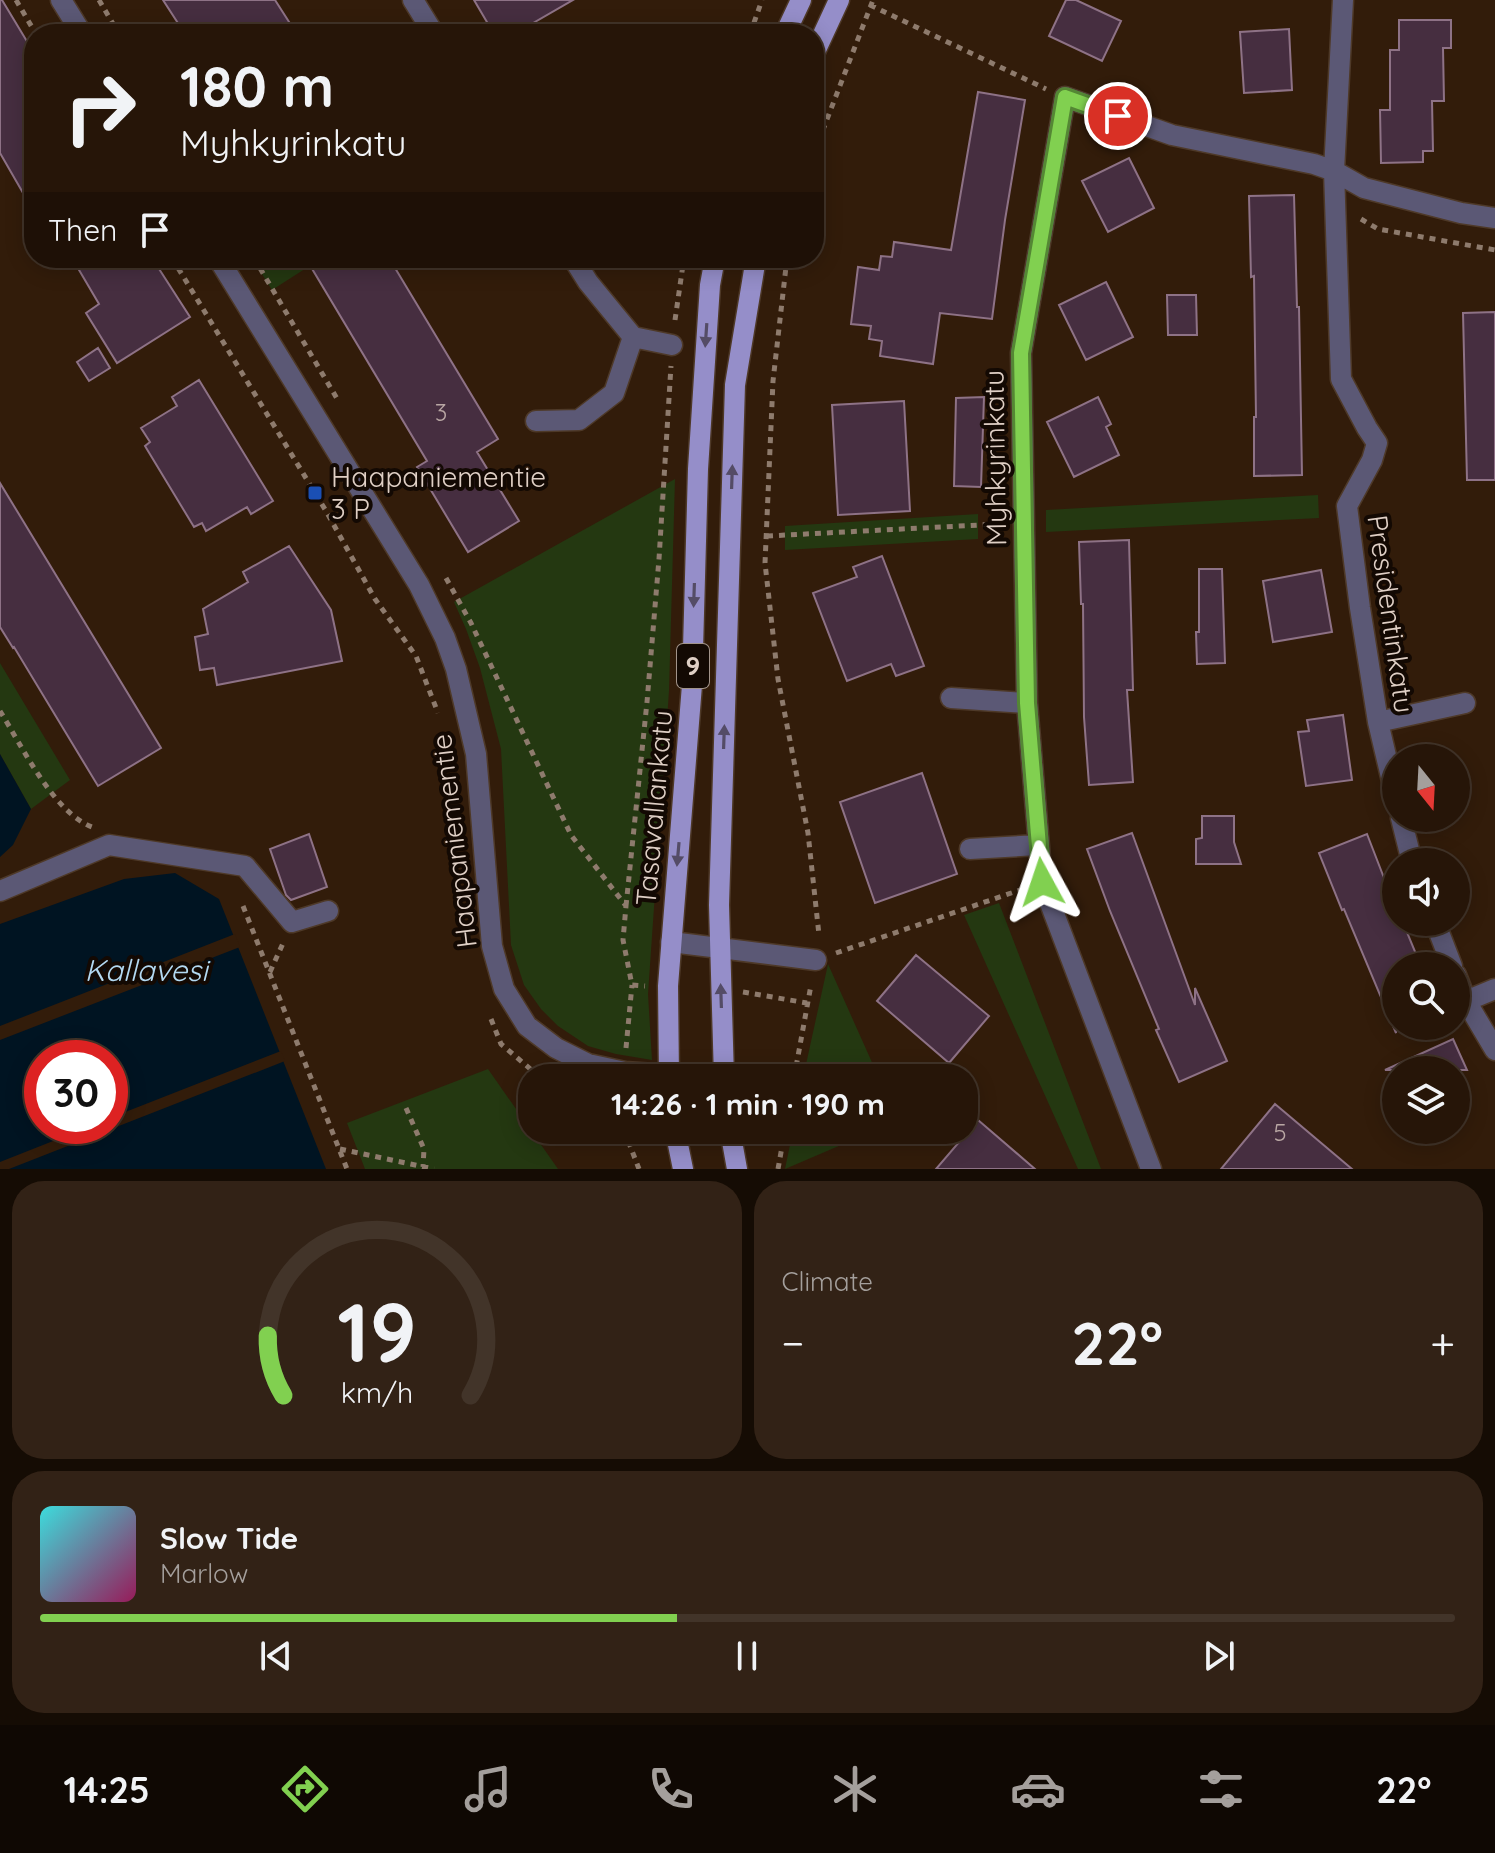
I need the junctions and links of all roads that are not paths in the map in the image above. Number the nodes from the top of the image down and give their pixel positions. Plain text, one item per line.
1 (61, 0) edge
2 (413, 0) edge
3 (801, 0) edge
4 (839, 0) edge
5 (1343, 0) edge
6 (76, 24) edge
7 (428, 24) edge
8 (790, 24) edge
9 (824, 32) edge
10 (1334, 171) junction
11 (1495, 218) edge
12 (224, 268) edge
13 (579, 268) edge
14 (713, 268) edge
15 (754, 268) edge
16 (633, 337) junction
17 (672, 345) road end
18 (536, 421) dead end
19 (951, 698) dead end
20 (1027, 703) junction
21 (1465, 703) dead end
22 (1378, 722) junction
23 (1383, 744) edge
24 (1038, 845) junction
25 (970, 849) dead end
26 (0, 891) edge
27 (328, 911) dead end
28 (671, 942) junction
29 (721, 949) junction
30 (816, 960) road end
31 (1495, 989) edge
32 (1470, 999) edge
33 (1470, 1008) edge
34 (1495, 1050) edge
35 (588, 1064) edge
36 (669, 1064) edge
37 (724, 1064) edge
38 (678, 1144) edge
39 (733, 1144) edge
40 (683, 1169) edge
41 (737, 1169) edge
42 (1151, 1169) edge

1 - 6 street
2 - 7 street
3 - 8 main road
4 - 9 main road
5 - 10 street
10 - 11 street
10 - 20 street, Myhkyrinkatu
10 - 22 street, Presidentinkatu
12 - 35 street, Haapaniementie
13 - 16 street
14 -> 28 main road, Tasavallankatu / 9
29 -> 15 main road, 9
16 - 17 street
16 - 18 street
19 - 20 street
20 - 24 street, Myhkyrinkatu
21 - 22 street
22 - 23 street, Presidentinkatu
24 - 25 street
24 - 42 street, Myhkyrinkatu
26 - 27 street
28 - 29 street
28 - 36 main road, Tasavallankatu / 9
29 - 30 street
37 -> 29 main road, 9
31 - 32 street
33 - 34 street
38 - 40 main road
39 - 41 main road

